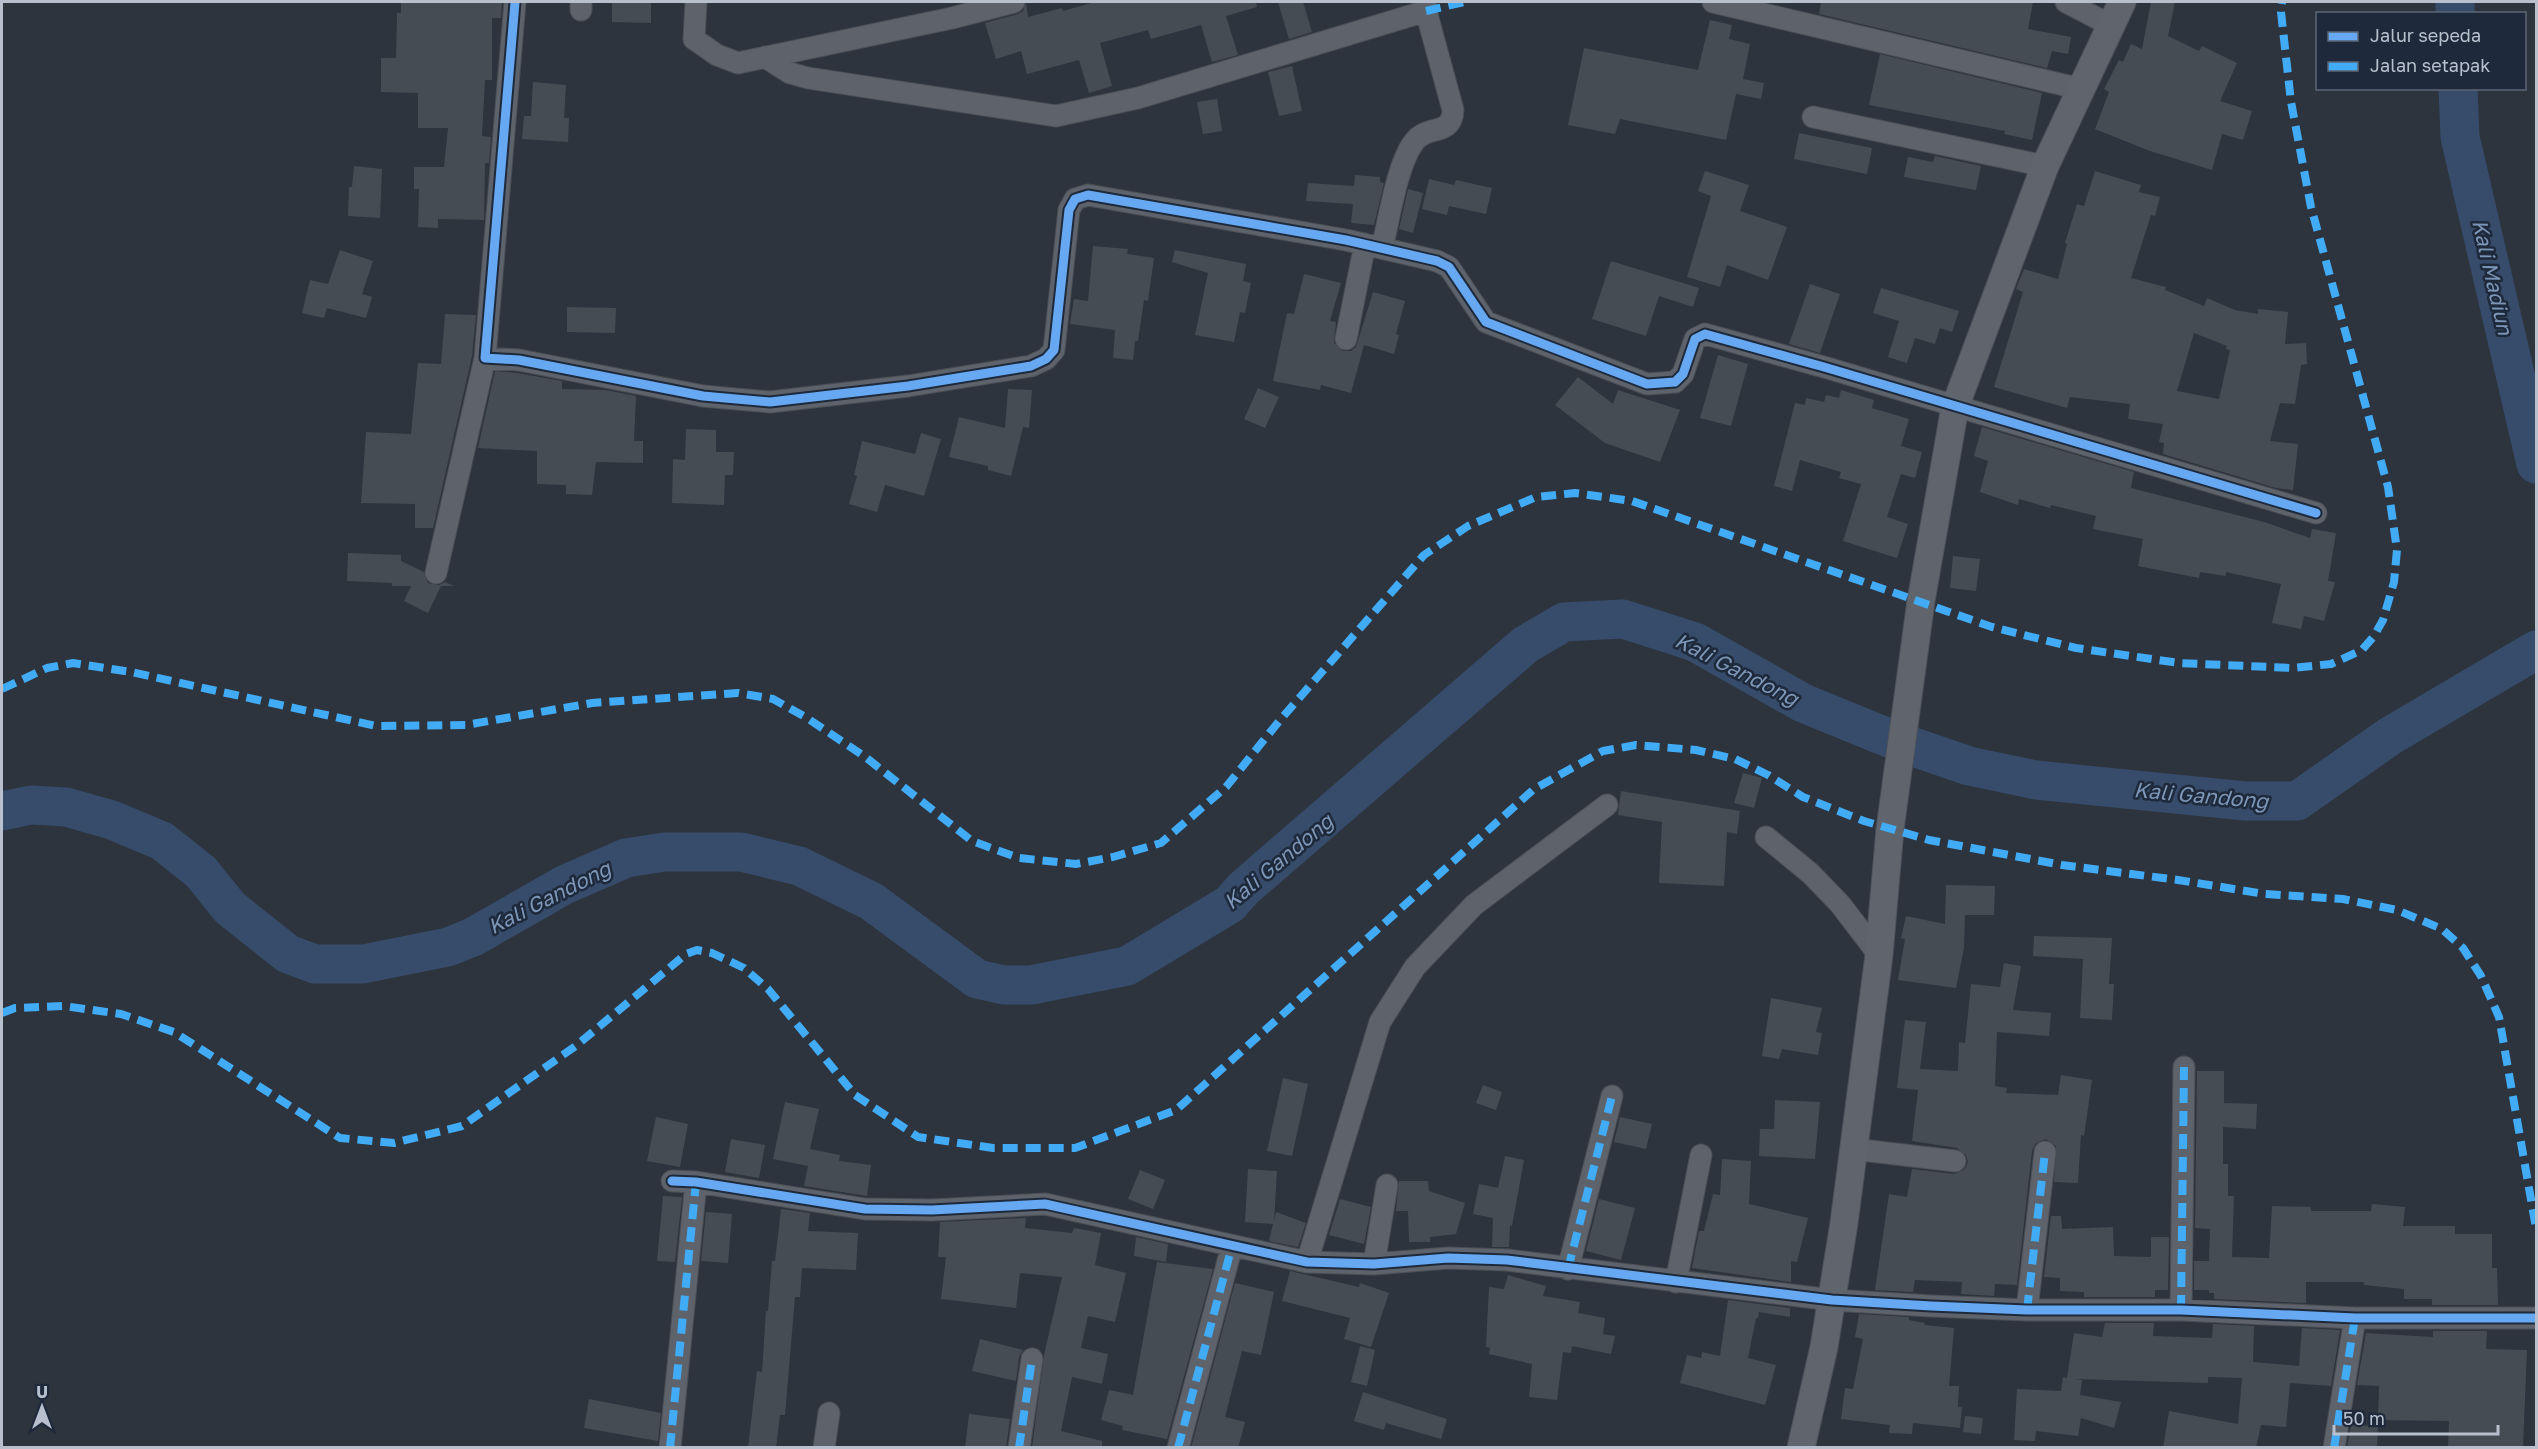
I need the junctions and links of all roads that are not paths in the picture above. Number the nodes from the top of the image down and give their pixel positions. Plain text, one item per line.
1 (515, 2) edge
2 (696, 2) edge
3 (1014, 2) edge
4 (1713, 2) edge
5 (2066, 2) edge
6 (1425, 6) edge
7 (2116, 13) edge
8 (765, 57) junction
9 (2081, 88) junction
10 (1813, 117) dead end
11 (2045, 166) junction
12 (1374, 246) junction
13 (1346, 339) dead end
14 (485, 358) junction
15 (1955, 407) junction
16 (2316, 513) dead end
17 (436, 573) dead end
18 (1607, 805) dead end
19 (1766, 837) dead end
20 (1879, 955) junction
21 (2184, 1067) dead end
22 (1612, 1096) dead end
23 (1853, 1149) junction
24 (2045, 1152) dead end
25 (1701, 1155) dead end
26 (1955, 1161) dead end
27 (672, 1181) dead end
28 (696, 1182) junction
29 (1387, 1185) dead end
30 (1232, 1246) junction
31 (1307, 1262) junction
32 (1374, 1263) junction
33 (1568, 1269) junction
34 (1676, 1282) junction
35 (1832, 1300) junction
36 (2027, 1310) junction
37 (2181, 1310) junction
38 (2355, 1318) junction
39 (2536, 1318) edge
40 (1032, 1359) dead end
41 (829, 1413) dead end
42 (670, 1448) edge
43 (824, 1448) edge
44 (1019, 1448) edge
45 (1178, 1448) edge
46 (1802, 1448) edge
47 (2334, 1448) edge

1 - 14 street
2 - 8 street
3 - 8 street
4 - 9 street
5 - 7 street
6 - 8 street
6 - 12 street
7 - 9 main road
9 - 11 main road
10 - 11 street
11 - 15 main road
12 - 13 street
12 - 14 street
12 - 15 street
14 - 17 street
15 - 16 street
15 - 20 main road
18 - 31 street
19 - 20 street
20 - 23 main road
21 - 37 street
22 - 33 street
23 - 26 street
23 - 35 main road
24 - 36 street
25 - 34 street
27 - 28 street
28 - 30 street
28 - 42 street
29 - 32 street
30 - 31 street
30 - 45 street
31 - 32 street
32 - 33 street
33 - 34 street
34 - 35 street
35 - 36 street
35 - 46 main road
36 - 37 street
37 - 38 street
38 - 39 street
38 - 47 street
40 - 44 street
41 - 43 street

